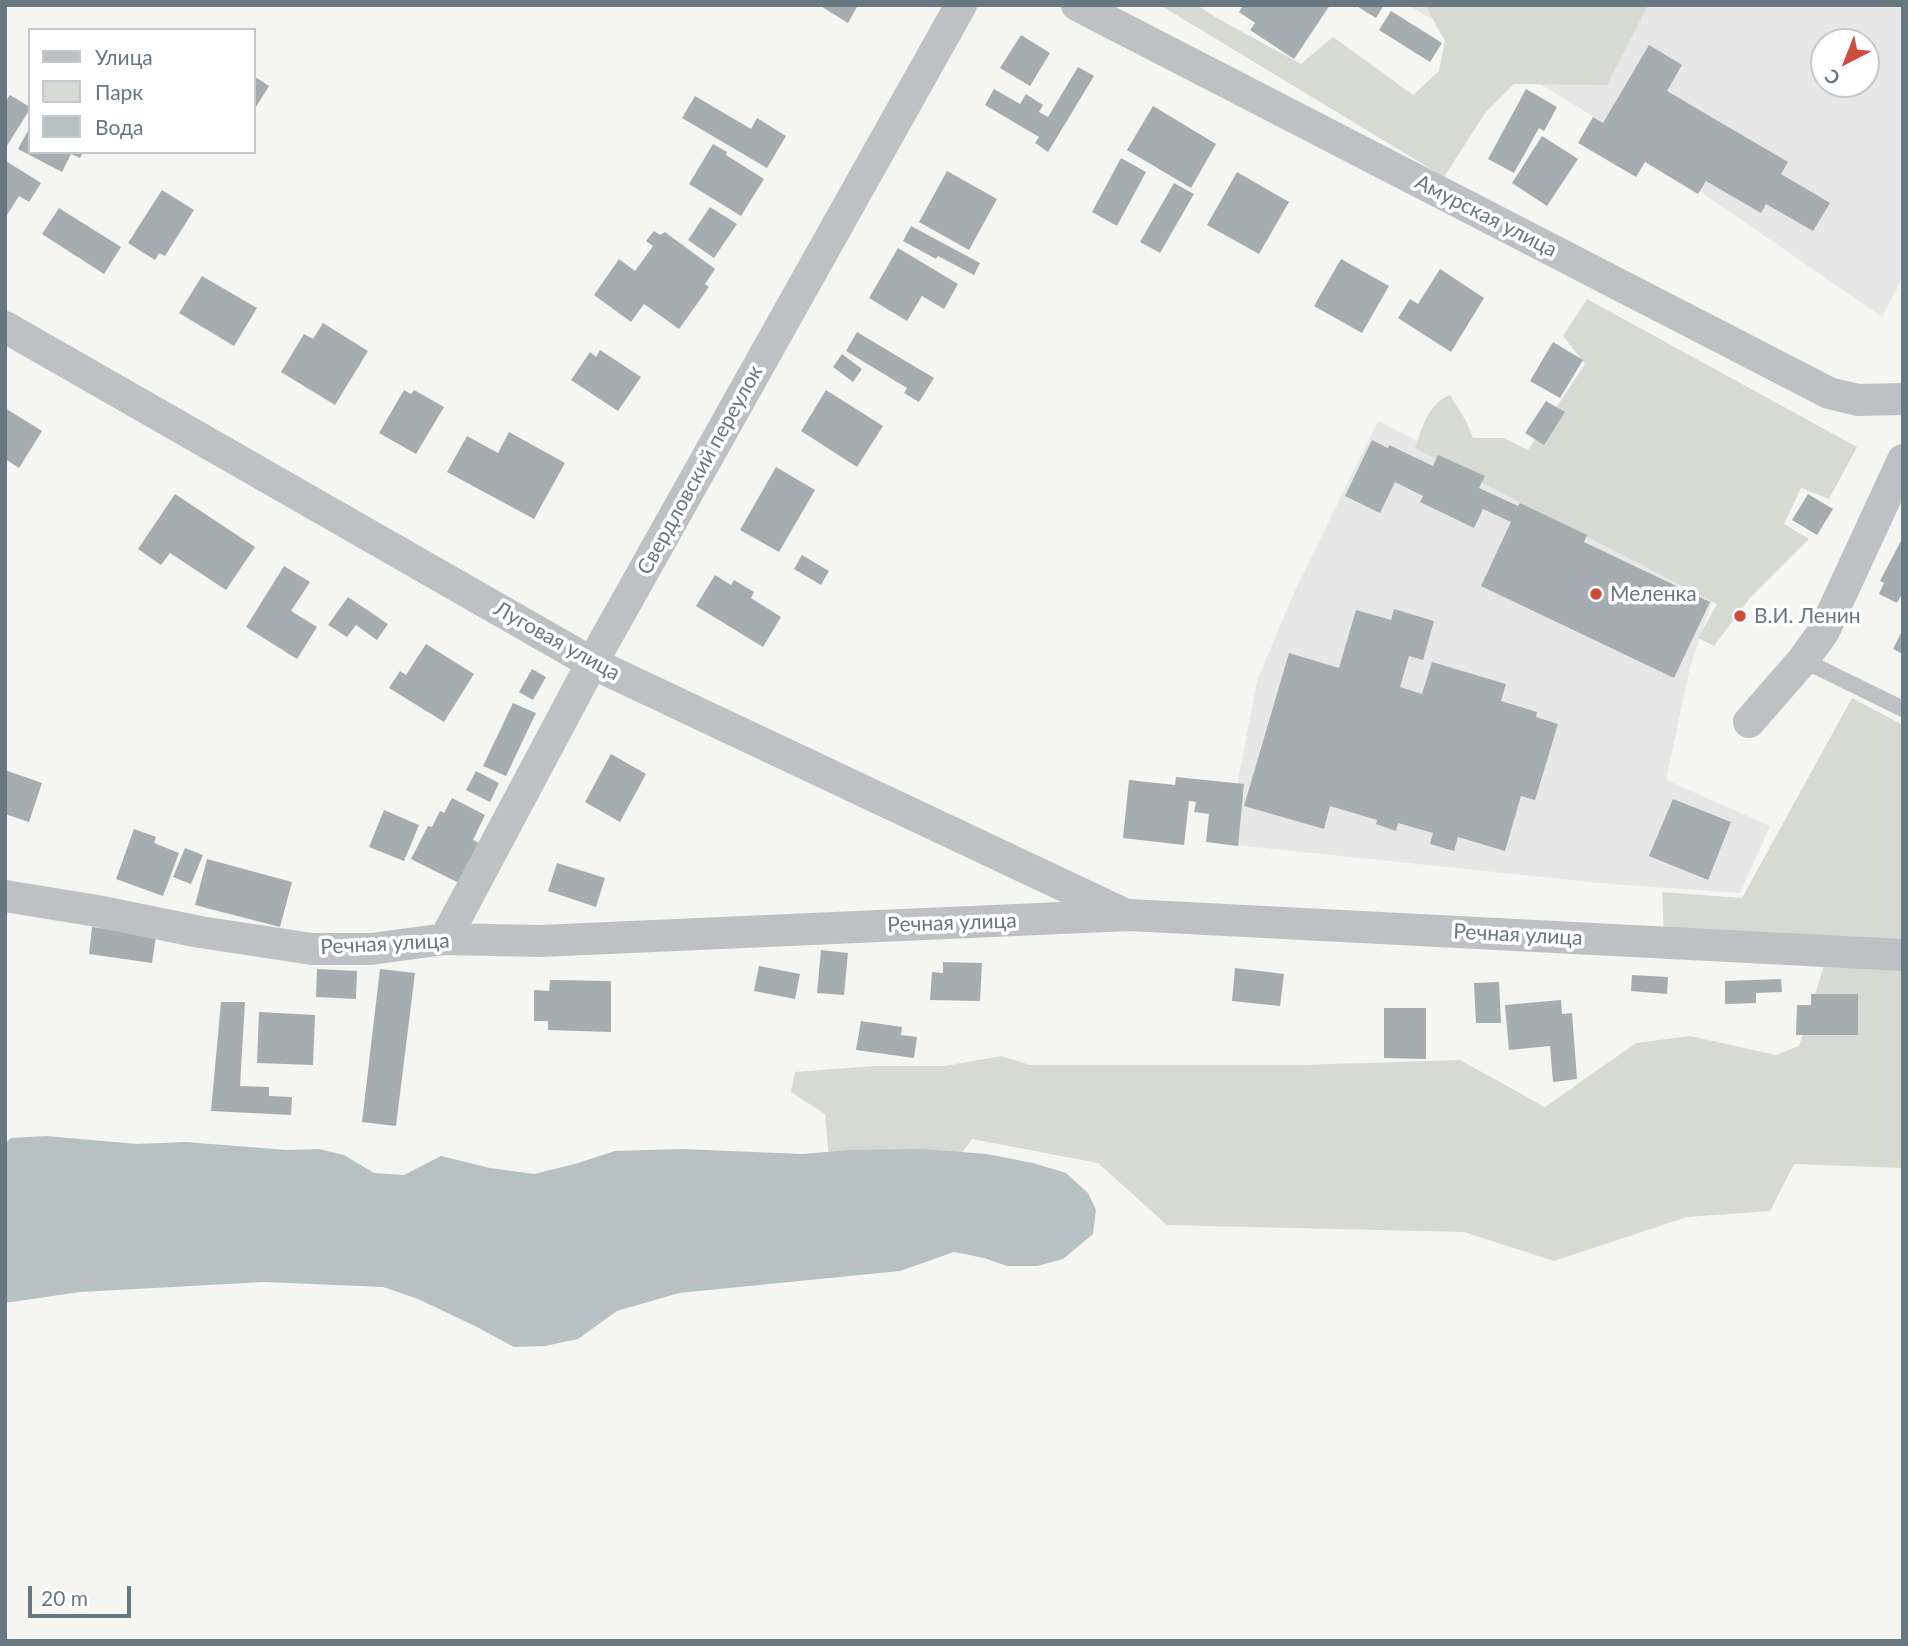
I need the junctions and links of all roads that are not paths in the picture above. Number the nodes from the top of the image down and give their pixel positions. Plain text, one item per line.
1 (961, 5) edge
2 (1077, 5) edge
3 (5, 327) edge
4 (1903, 399) edge
5 (1903, 460) edge
6 (1803, 660) junction
7 (592, 663) junction
8 (1903, 709) edge
9 (1749, 722) dead end
10 (5, 896) edge
11 (1129, 915) junction
12 (445, 939) junction
13 (1903, 955) edge

1 - 7 street, Свердловский переулок
2 - 4 street, Амурская улица
3 - 7 street, Луговая улица
5 - 6 street
6 - 8 lane
6 - 9 street
7 - 11 street, Луговая улица
7 - 12 street, Свердловский переулок
10 - 12 street, Речная улица
11 - 12 street, Речная улица
11 - 13 street, Речная улица

